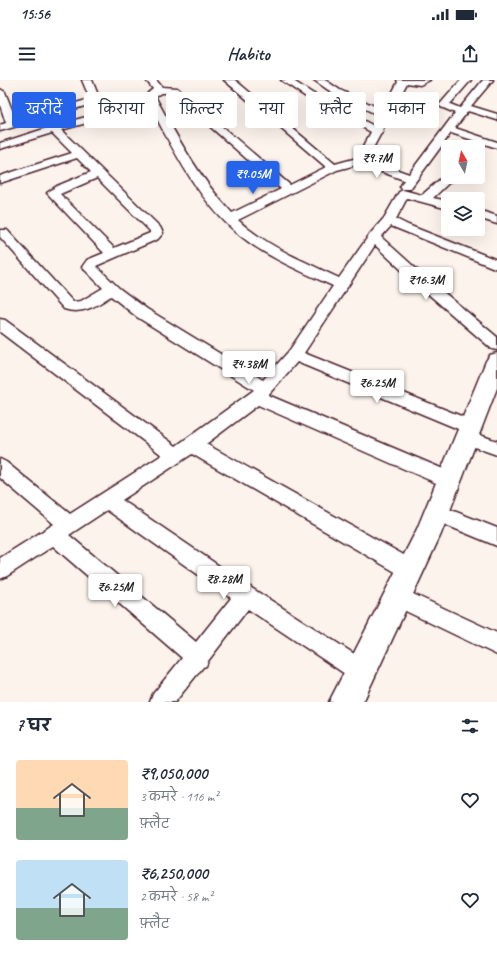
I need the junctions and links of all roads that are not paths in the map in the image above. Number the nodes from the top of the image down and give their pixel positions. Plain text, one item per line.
1 (87, 80) edge
2 (151, 80) edge
3 (228, 80) edge
4 (286, 80) edge
5 (319, 80) edge
6 (404, 80) edge
7 (425, 80) edge
8 (466, 80) edge
9 (488, 80) edge
10 (159, 90) junction
11 (0, 92) edge
12 (398, 92) edge
13 (76, 106) edge
14 (374, 109) edge
15 (463, 109) junction
16 (495, 113) edge
17 (84, 121) edge
18 (12, 124) joint
19 (0, 128) edge
20 (380, 128) edge
21 (448, 129) junction
22 (54, 130) junction
23 (378, 132) junction
24 (493, 141) edge
25 (0, 146) edge
26 (79, 154) junction
27 (361, 160) junction
28 (333, 168) junction
29 (99, 173) junction
30 (411, 179) junction
31 (0, 180) edge
32 (441, 184) edge
33 (288, 190) junction
34 (403, 194) junction
35 (425, 199) junction
36 (441, 204) edge
37 (485, 216) edge
38 (230, 219) junction
39 (389, 220) junction
40 (497, 220) edge
41 (3, 233) dead end
42 (374, 237) junction
43 (112, 254) junction
44 (497, 265) edge
45 (342, 285) junction
46 (112, 290) junction
47 (0, 324) edge
48 (497, 344) edge
49 (294, 355) junction
50 (497, 361) edge
51 (261, 393) junction
52 (468, 432) junction
53 (192, 445) junction
54 (497, 448) edge
55 (176, 456) junction
56 (0, 467) edge
57 (449, 480) junction
58 (107, 500) junction
59 (436, 512) junction
60 (61, 529) junction
61 (497, 537) edge
62 (0, 569) edge
63 (410, 570) junction
64 (246, 596) junction
65 (398, 597) junction
66 (497, 644) edge
67 (198, 658) junction
68 (362, 672) junction
69 (161, 702) edge
70 (346, 702) edge

1 - 13 street
2 - 10 street
3 - 28 street
4 - 23 street
5 - 14 street
6 - 7 street
6 - 12 street
8 - 15 street
9 - 15 street
10 - 33 street
10 - 38 street
11 - 18 street
15 - 16 street
15 - 21 street
17 - 22 street
18 - 19 street
20 - 23 street
21 - 24 street
21 - 30 street
22 - 25 street
22 - 26 street
23 - 27 street
26 - 29 street
26 - 31 street
27 - 28 street
27 - 30 street
28 - 33 street
29 - 43 street
29 - 43 street
30 - 34 street
32 - 35 street
33 - 38 street
34 - 35 street
34 - 39 street
35 - 36 street
37 - 40 street
38 - 45 street
39 - 42 street
39 - 44 street
41 - 46 street
42 - 45 street
42 - 48 street
43 - 46 street
45 - 49 street
46 - 51 street
47 - 55 street
49 - 51 street
49 - 52 street
50 - 52 street
51 - 53 street
51 - 57 street
52 - 54 street
52 - 57 street
53 - 55 street
53 - 63 street
55 - 58 street
56 - 60 street
57 - 59 street
58 - 60 street
58 - 64 street
59 - 61 street
59 - 63 street
60 - 62 street
60 - 67 street
63 - 65 street
64 - 67 street
64 - 68 street
65 - 66 street
65 - 68 street
67 - 69 street
68 - 70 street

